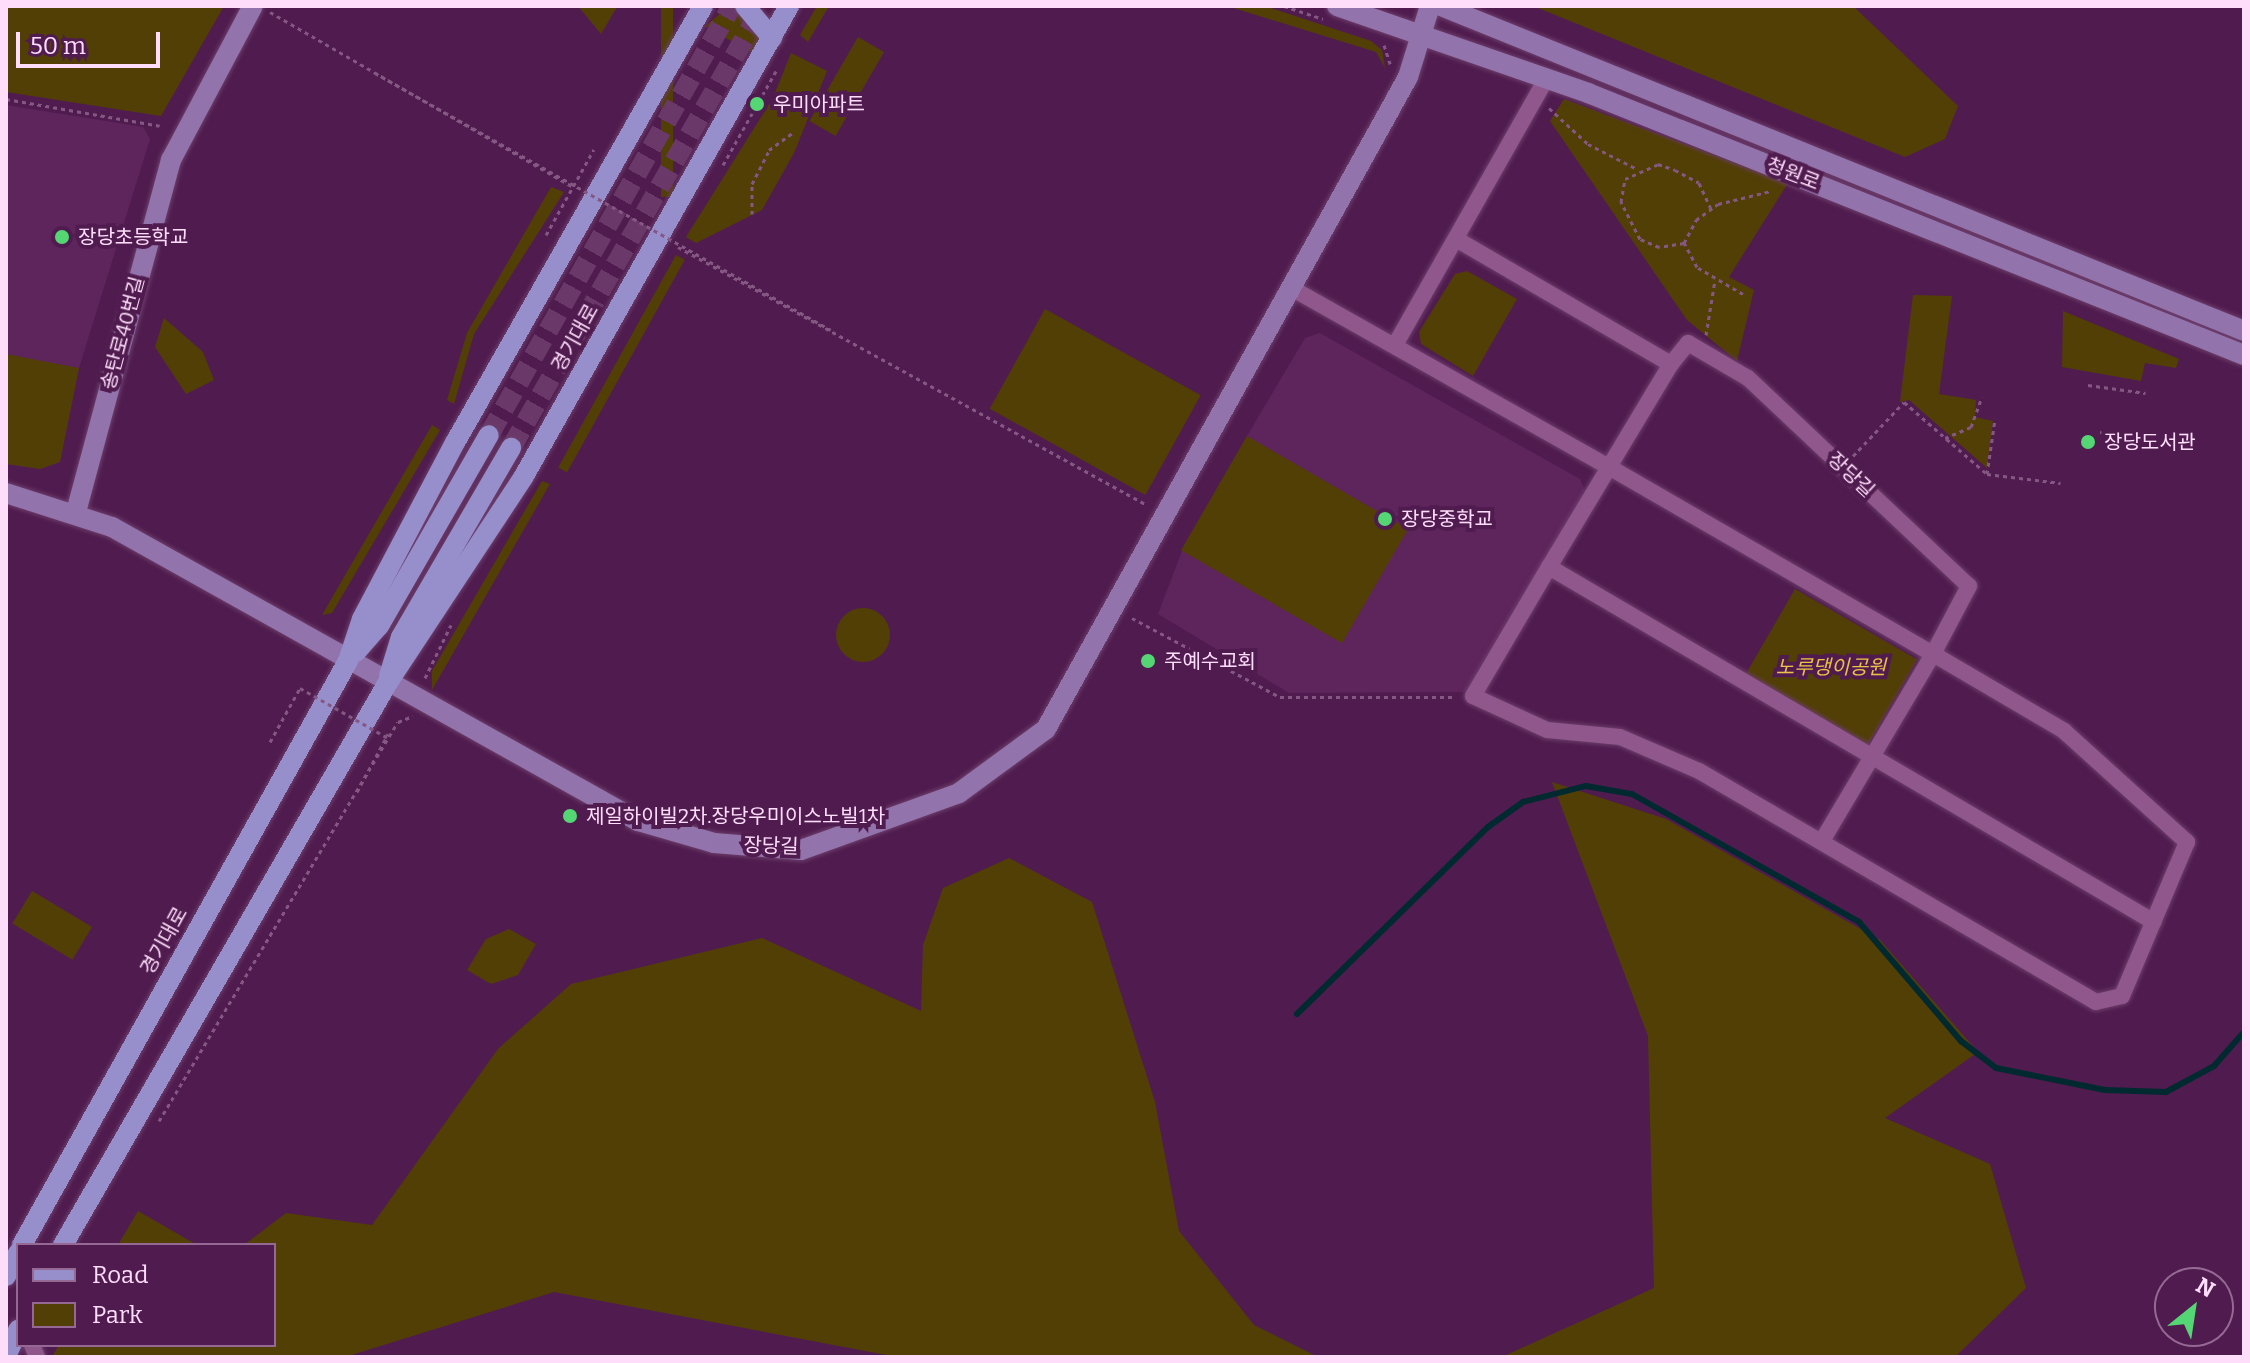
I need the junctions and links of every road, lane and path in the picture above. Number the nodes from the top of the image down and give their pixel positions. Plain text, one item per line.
1 (703, 6) edge
2 (745, 6) edge
3 (789, 6) edge
4 (1284, 6) edge
5 (1430, 6) edge
6 (1441, 6) edge
7 (260, 8) edge
8 (1338, 15) edge
9 (1421, 33) junction
10 (772, 38) junction
11 (1375, 38) dead end
12 (1392, 72) dead end
13 (1542, 88) junction
14 (6, 99) edge
15 (160, 126) dead end
16 (794, 132) dead end
17 (594, 149) dead end
18 (1637, 169) junction
19 (572, 186) junction
20 (1771, 191) dead end
21 (1711, 209) junction
22 (752, 214) dead end
23 (546, 235) dead end
24 (1456, 239) junction
25 (1684, 243) junction
26 (678, 247) dead end
27 (1715, 280) junction
28 (1293, 289) junction
29 (1743, 294) dead end
30 (831, 330) junction
31 (2244, 331) edge
32 (1395, 345) junction
33 (1704, 346) junction
34 (2244, 355) edge
35 (1671, 364) junction
36 (2088, 385) dead end
37 (2145, 393) dead end
38 (1982, 397) dead end
39 (1995, 419) dead end
40 (2100, 432) dead end
41 (489, 435) tunnel mouth
42 (1945, 438) junction
43 (2151, 439) dead end
44 (511, 448) tunnel mouth
45 (1609, 467) junction
46 (1842, 467) junction
47 (1987, 474) junction
48 (2060, 483) dead end
49 (6, 493) edge
50 (1145, 504) dead end
51 (76, 512) junction
52 (1549, 567) junction
53 (1114, 609) junction
54 (1933, 654) junction
55 (348, 661) junction
56 (387, 684) junction
57 (1473, 696) junction
58 (394, 729) dead end
59 (270, 742) dead end
60 (1872, 753) junction
61 (357, 792) junction
62 (1823, 839) junction
63 (2154, 922) junction
64 (157, 1125) dead end
65 (23, 1243) edge
66 (64, 1243) edge
67 (16, 1257) edge
68 (6, 1276) edge
69 (16, 1334) edge
70 (6, 1356) edge

1 - 55 main road, 경기대로
2 - 10 main road
3 - 10 main road, 경기대로
4 - 8 path
5 - 9 street, 장당길
6 - 31 street, 청원로
7 - 19 path, bridge
7 - 51 street, 송탄로40번길
8 - 9 street, 청원로
9 - 13 street, 청원로
9 - 28 street, 장당길
10 - 56 main road, 경기대로
11 - 12 path
13 - 18 path
13 - 24 street
13 - 34 street, 청원로
14 - 15 path
16 - 22 path
17 - 19 path
18 - 21 path
18 - 25 path
19 - 23 path
19 - 30 path, bridge
20 - 21 path
21 - 25 path
24 - 32 street
24 - 35 street
25 - 27 path
26 - 30 path
27 - 29 path
27 - 33 path
28 - 32 street
28 - 53 street, 장당길
30 - 50 path
32 - 45 street
33 - 35 street
33 - 46 street, 장당길
35 - 45 street
36 - 37 path
38 - 42 path
39 - 47 path
40 - 43 path
41 - 55 main road, 경기대로
42 - 46 path
42 - 47 path
44 - 56 main road, 경기대로
45 - 52 street
45 - 54 street
46 - 54 street, 장당길
47 - 48 path
49 - 51 street
51 - 55 street, 장당길
52 - 57 street
52 - 60 street
53 - 56 street, 장당길
53 - 57 path
54 - 60 street, 장당길
54 - 63 street
55 - 56 street, 장당길
55 - 65 main road, 경기대로
56 - 66 main road, 경기대로
57 - 62 street
58 - 61 path
59 - 61 path, bridge
60 - 62 street, 장당길
60 - 63 street
61 - 64 path
62 - 63 street
67 - 68 main road
69 - 70 main road

